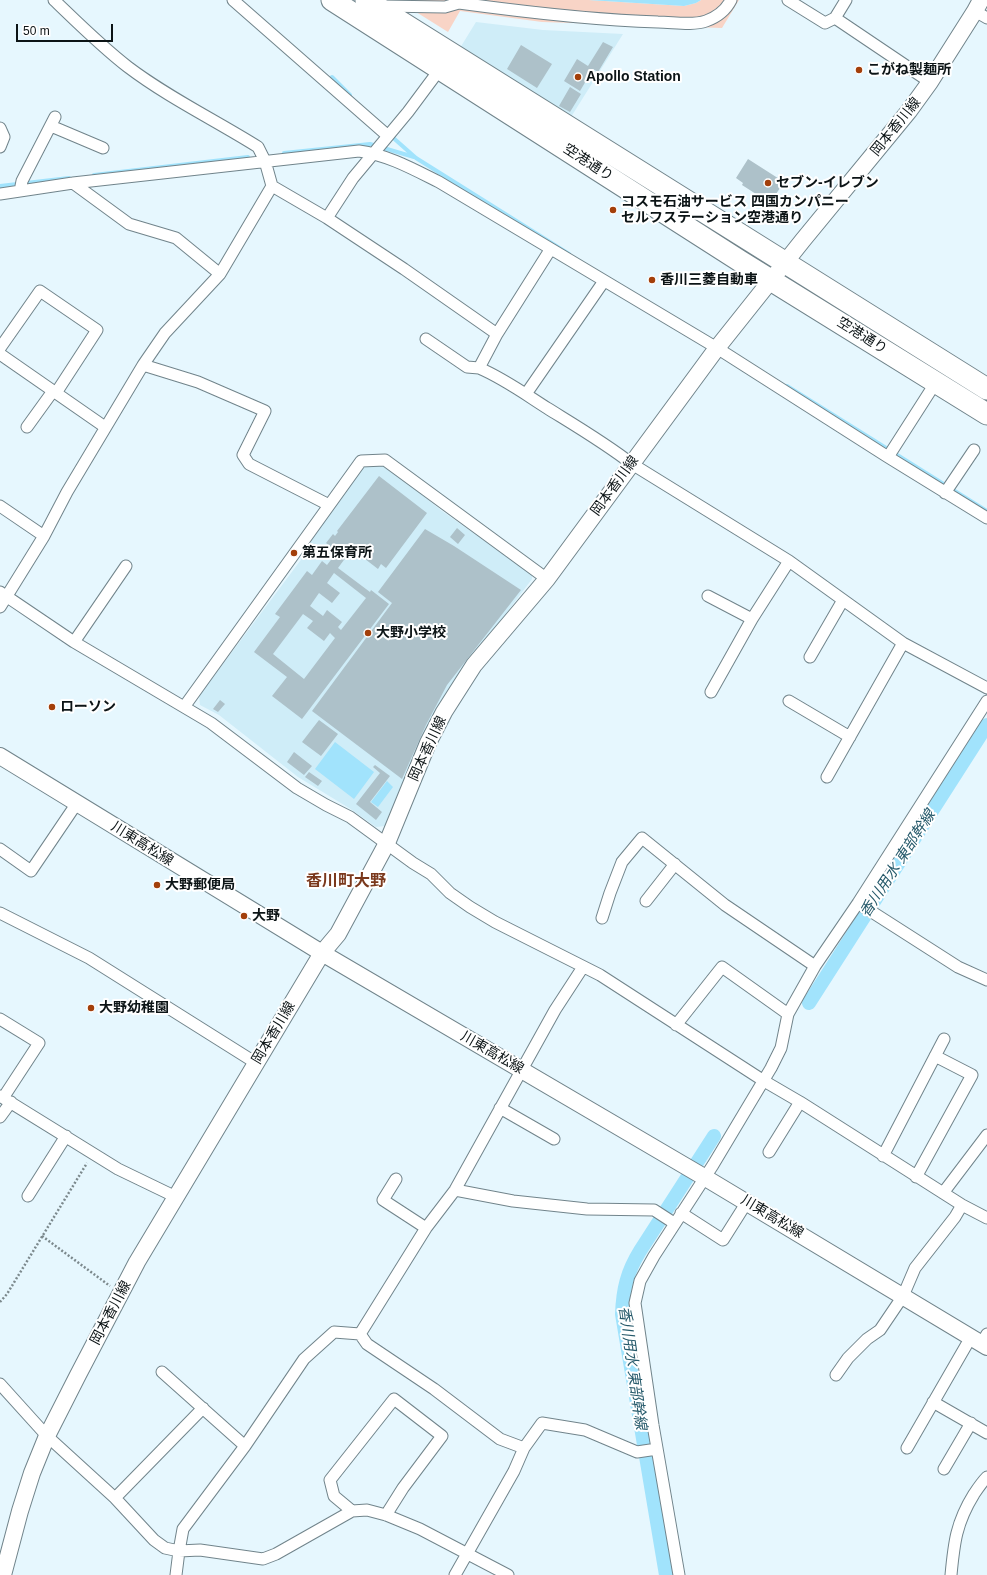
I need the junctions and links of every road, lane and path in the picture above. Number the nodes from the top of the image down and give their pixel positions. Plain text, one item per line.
1 (54, 0) edge
2 (233, 0) edge
3 (332, 0) edge
4 (731, 0) edge
5 (788, 0) edge
6 (846, 0) edge
7 (455, 1) edge
8 (370, 3) edge
9 (981, 10) edge
10 (835, 18) junction
11 (440, 69) junction
12 (930, 82) junction
13 (0, 128) edge
14 (388, 136) junction
15 (0, 147) edge
16 (104, 148) dead end
17 (375, 153) junction
18 (265, 161) junction
19 (74, 184) junction
20 (272, 186) junction
21 (21, 187) junction
22 (0, 194) edge
23 (327, 218) junction
24 (550, 250) junction
25 (785, 262) junction
26 (220, 274) junction
27 (771, 280) junction
28 (604, 281) junction
29 (497, 334) junction
30 (426, 339) dead end
31 (717, 348) junction
32 (1, 354) edge
33 (143, 365) junction
34 (479, 368) junction
35 (936, 382) junction
36 (987, 389) edge
37 (54, 392) junction
38 (526, 394) junction
39 (987, 414) edge
40 (27, 427) dead end
41 (105, 427) junction
42 (974, 450) dead end
43 (888, 456) junction
44 (632, 464) junction
45 (946, 492) junction
46 (329, 505) junction
47 (0, 506) edge
48 (987, 518) edge
49 (44, 536) junction
50 (790, 561) junction
51 (126, 566) dead end
52 (547, 579) junction
53 (3, 594) edge
54 (708, 596) dead end
55 (843, 600) junction
56 (0, 607) edge
57 (752, 619) junction
58 (74, 642) junction
59 (903, 643) junction
60 (810, 657) dead end
61 (987, 688) edge
62 (711, 692) dead end
63 (987, 700) edge
64 (789, 701) dead end
65 (184, 707) junction
66 (850, 737) junction
67 (0, 756) edge
68 (827, 777) dead end
69 (77, 803) junction
70 (387, 843) junction
71 (0, 849) edge
72 (675, 864) junction
73 (646, 901) dead end
74 (858, 903) junction
75 (0, 913) edge
76 (602, 918) dead end
77 (322, 953) junction
78 (815, 966) junction
79 (583, 967) junction
80 (987, 980) edge
81 (788, 1014) junction
82 (0, 1019) edge
83 (676, 1025) junction
84 (944, 1039) dead end
85 (935, 1056) junction
86 (256, 1064) junction
87 (522, 1070) junction
88 (764, 1081) junction
89 (5, 1099) edge
90 (800, 1102) junction
91 (500, 1108) junction
92 (0, 1117) edge
93 (987, 1134) edge
94 (66, 1136) junction
95 (554, 1139) dead end
96 (769, 1152) dead end
97 (93, 1153) junction
98 (883, 1156) junction
99 (704, 1177) junction
100 (916, 1177) junction
101 (396, 1179) dead end
102 (455, 1190) junction
103 (943, 1193) junction
104 (28, 1196) dead end
105 (176, 1197) junction
106 (747, 1202) junction
107 (962, 1205) junction
108 (681, 1213) junction
109 (987, 1218) edge
110 (674, 1223) junction
111 (426, 1228) junction
112 (42, 1236) junction
113 (121, 1294) junction
114 (903, 1296) junction
115 (0, 1302) edge
116 (360, 1334) junction
117 (982, 1340) edge
118 (162, 1372) dead end
119 (836, 1375) dead end
120 (0, 1384) edge
121 (933, 1402) junction
122 (203, 1408) junction
123 (971, 1424) junction
124 (987, 1432) edge
125 (47, 1436) junction
126 (245, 1446) junction
127 (524, 1448) junction
128 (907, 1448) dead end
129 (656, 1449) junction
130 (944, 1469) dead end
131 (987, 1477) edge
132 (115, 1498) junction
133 (352, 1511) junction
134 (386, 1515) junction
135 (178, 1551) junction
136 (468, 1554) junction
137 (3, 1575) edge
138 (176, 1575) edge
139 (455, 1575) edge
140 (508, 1575) edge
141 (679, 1575) edge
142 (951, 1575) edge

1 - 18 street
2 - 14 street
3 - 11 highway, 空港通り
4 - 7 street
5 - 10 street
6 - 10 street
7 - 8 street
8 - 25 highway, 空港通り
9 - 12 main road, 岡本香川線
10 - 12 street
11 - 14 street
11 - 27 highway, 空港通り
12 - 25 main road, 岡本香川線
13 - 15 street
14 - 17 street
16 - 21 street
17 - 18 street
17 - 23 street
17 - 24 street
18 - 19 street
18 - 20 street
19 - 21 street
19 - 26 street
20 - 23 street
20 - 26 street
21 - 22 street
23 - 29 street
24 - 28 street
24 - 29 street
25 - 27 main road, 岡本香川線
25 - 36 highway, 空港通り
26 - 33 street
27 - 31 main road, 岡本香川線
27 - 35 highway, 空港通り
28 - 31 street
28 - 38 street
29 - 34 street
30 - 34 street
31 - 43 street
31 - 44 main road, 岡本香川線
32 - 37 street
32 - 37 street
33 - 41 street
33 - 46 street
34 - 38 street
35 - 39 highway, 空港通り
35 - 43 street
37 - 40 street
37 - 41 street
38 - 44 street
41 - 49 street
42 - 45 street
43 - 45 street
44 - 50 street
44 - 52 main road, 岡本香川線
45 - 48 street
46 - 52 street
46 - 65 street
47 - 49 street
49 - 53 street
50 - 55 street
50 - 57 street
51 - 58 street
52 - 70 main road, 岡本香川線
53 - 56 street
53 - 58 street
54 - 57 street
55 - 59 street
55 - 60 street
57 - 62 street
58 - 65 street
59 - 61 street
59 - 66 street
63 - 74 street
64 - 66 street
65 - 70 street
66 - 68 street
67 - 69 main road, 川東高松線
69 - 71 street
69 - 77 main road, 川東高松線
70 - 77 main road, 岡本香川線
70 - 79 street
72 - 73 street
72 - 76 street
72 - 78 street
74 - 78 street
74 - 80 street
75 - 86 street
77 - 86 main road, 岡本香川線
77 - 87 main road, 川東高松線
78 - 81 street
79 - 83 street
79 - 87 street
81 - 83 street
81 - 88 street
82 - 89 street
83 - 88 street
84 - 85 street
85 - 98 street
85 - 100 street
86 - 105 main road, 岡本香川線
87 - 91 street
87 - 99 main road, 川東高松線
88 - 90 street
88 - 99 street
89 - 92 street
89 - 94 street
90 - 96 street
90 - 98 street
91 - 95 street
91 - 102 street
93 - 103 street
94 - 97 street
94 - 104 street
97 - 105 street
97 - 112 path
98 - 100 street
99 - 106 main road, 川東高松線
99 - 108 street
100 - 103 street
101 - 111 street
102 - 110 street
102 - 111 street
103 - 107 street
105 - 113 main road, 岡本香川線
106 - 108 street
106 - 114 main road, 川東高松線
107 - 109 street
107 - 114 street
108 - 110 street
110 - 129 street
111 - 116 street
112 - 113 path
112 - 115 path
113 - 125 main road, 岡本香川線
114 - 117 main road, 川東高松線
114 - 119 street
116 - 126 street
116 - 127 street
117 - 121 street
118 - 122 street
120 - 125 street
121 - 123 street
121 - 128 street
122 - 126 street
122 - 132 street
123 - 124 street
123 - 130 street
125 - 132 street
125 - 137 main road, 岡本香川線
126 - 135 street
127 - 129 street
127 - 136 street
129 - 141 street
131 - 142 street
132 - 135 street
133 - 134 street
133 - 134 street
133 - 135 street
134 - 136 street
135 - 138 street
136 - 139 street
136 - 140 street

